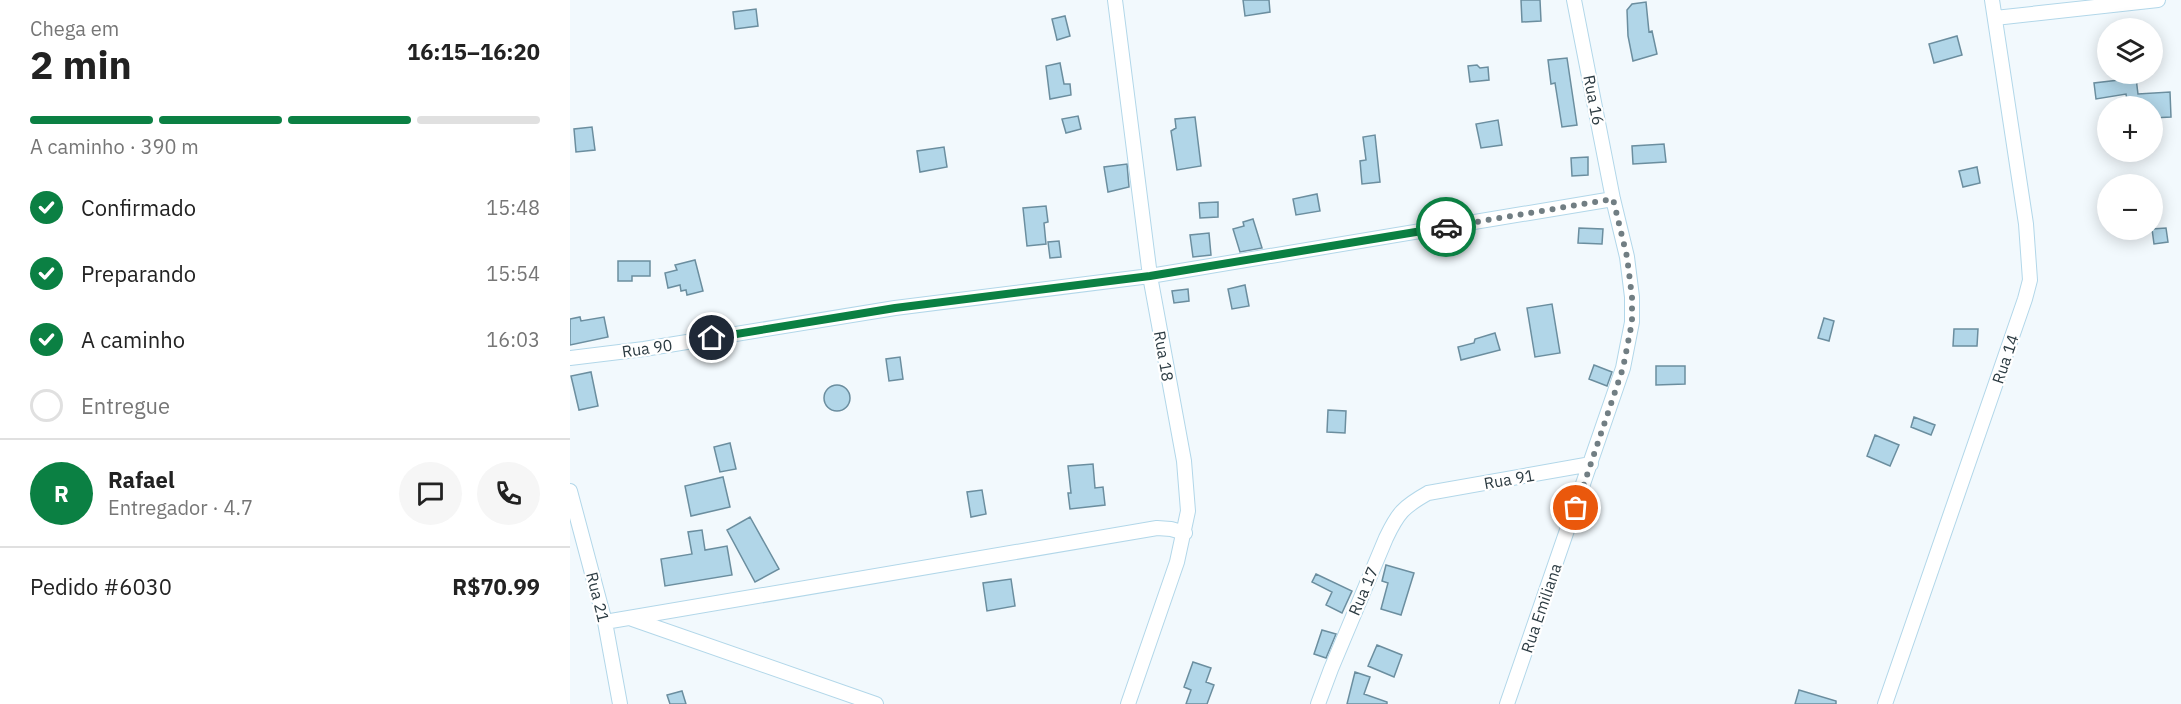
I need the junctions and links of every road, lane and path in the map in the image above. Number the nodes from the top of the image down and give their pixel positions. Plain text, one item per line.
1 (1115, 0) edge
2 (1574, 0) edge
3 (1992, 0) edge
4 (2158, 0) edge
5 (1995, 18) junction
6 (1613, 199) junction
7 (1150, 276) junction
8 (570, 358) edge
9 (1591, 464) junction
10 (570, 491) edge
11 (1428, 493) joint
12 (1185, 533) junction
13 (630, 618) junction
14 (605, 622) junction
15 (620, 704) edge
16 (876, 704) edge
17 (1128, 704) edge
18 (1318, 704) edge
19 (1507, 704) edge
20 (1885, 704) edge

1 - 7 street, Rua 18
2 - 6 street, Rua 16
3 - 5 street, Rua 14
4 - 5 street
5 - 20 street, Rua 14
6 - 7 street, Rua 90
6 - 9 street, Rua Emiliana
7 - 8 street, Rua 90
7 - 12 street, Rua 18
9 - 11 street, Rua 91
9 - 19 street, Rua Emiliana
10 - 14 street, Rua 21
11 - 18 street, Rua 17
12 - 13 street
12 - 17 street, Rua 18
13 - 14 street
13 - 16 street
14 - 15 street, Rua 21

